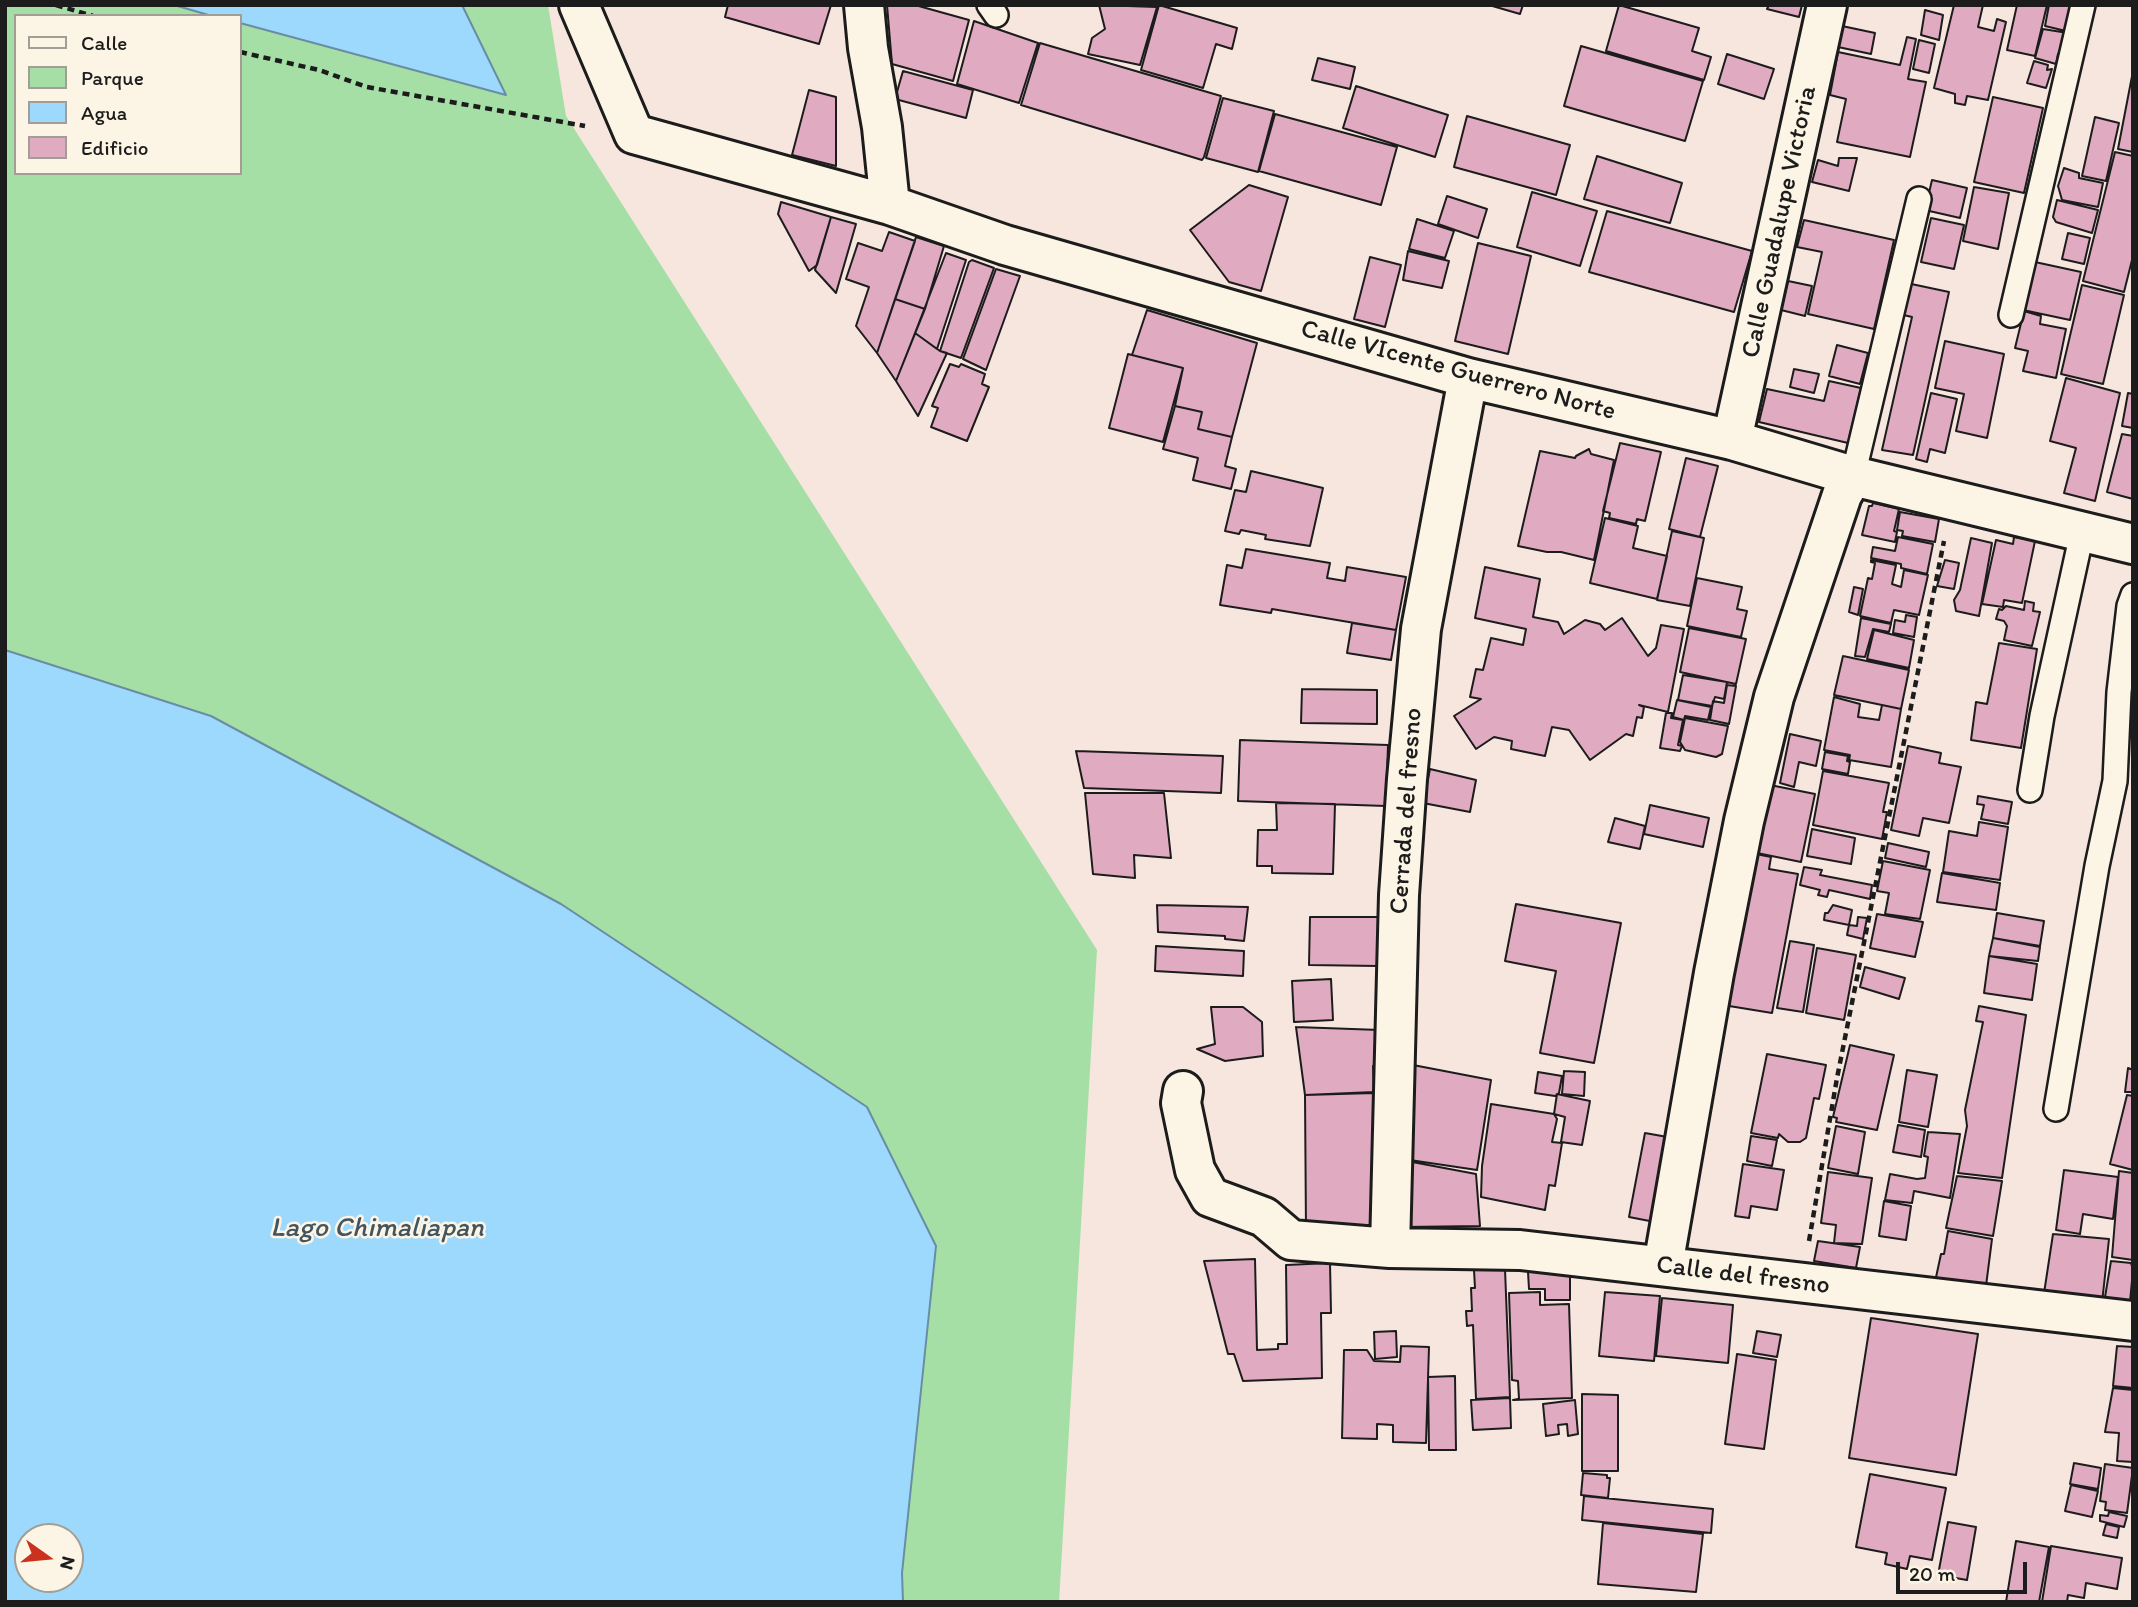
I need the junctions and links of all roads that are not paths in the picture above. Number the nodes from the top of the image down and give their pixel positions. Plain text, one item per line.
1 (579, 5) edge
2 (864, 5) edge
3 (1827, 5) edge
4 (2083, 5) edge
5 (1919, 199) dead end
6 (890, 205) junction
7 (2011, 315) dead end
8 (1468, 378) junction
9 (1732, 440) junction
10 (1853, 476) junction
11 (2082, 533) junction
12 (2133, 544) edge
13 (2133, 594) edge
14 (2030, 790) dead end
15 (1183, 1091) dead end
16 (2056, 1110) dead end
17 (1390, 1248) junction
18 (1664, 1266) junction
19 (2133, 1321) edge

1 - 6 street, Calle VIcente Guerrero Norte
2 - 6 street
3 - 9 street, Calle Guadalupe Victoria
4 - 7 lane
5 - 10 lane
6 - 8 street, Calle VIcente Guerrero Norte
8 - 9 street, Calle VIcente Guerrero Norte
8 - 17 street, Cerrada del fresno
9 - 10 street, Calle VIcente Guerrero Norte
10 - 11 street, Calle VIcente Guerrero Norte
10 - 18 street
11 - 12 street, Calle VIcente Guerrero Norte
11 - 14 lane
13 - 16 lane
15 - 17 street, Calle del fresno
17 - 18 street, Calle del fresno
18 - 19 street, Calle del fresno

